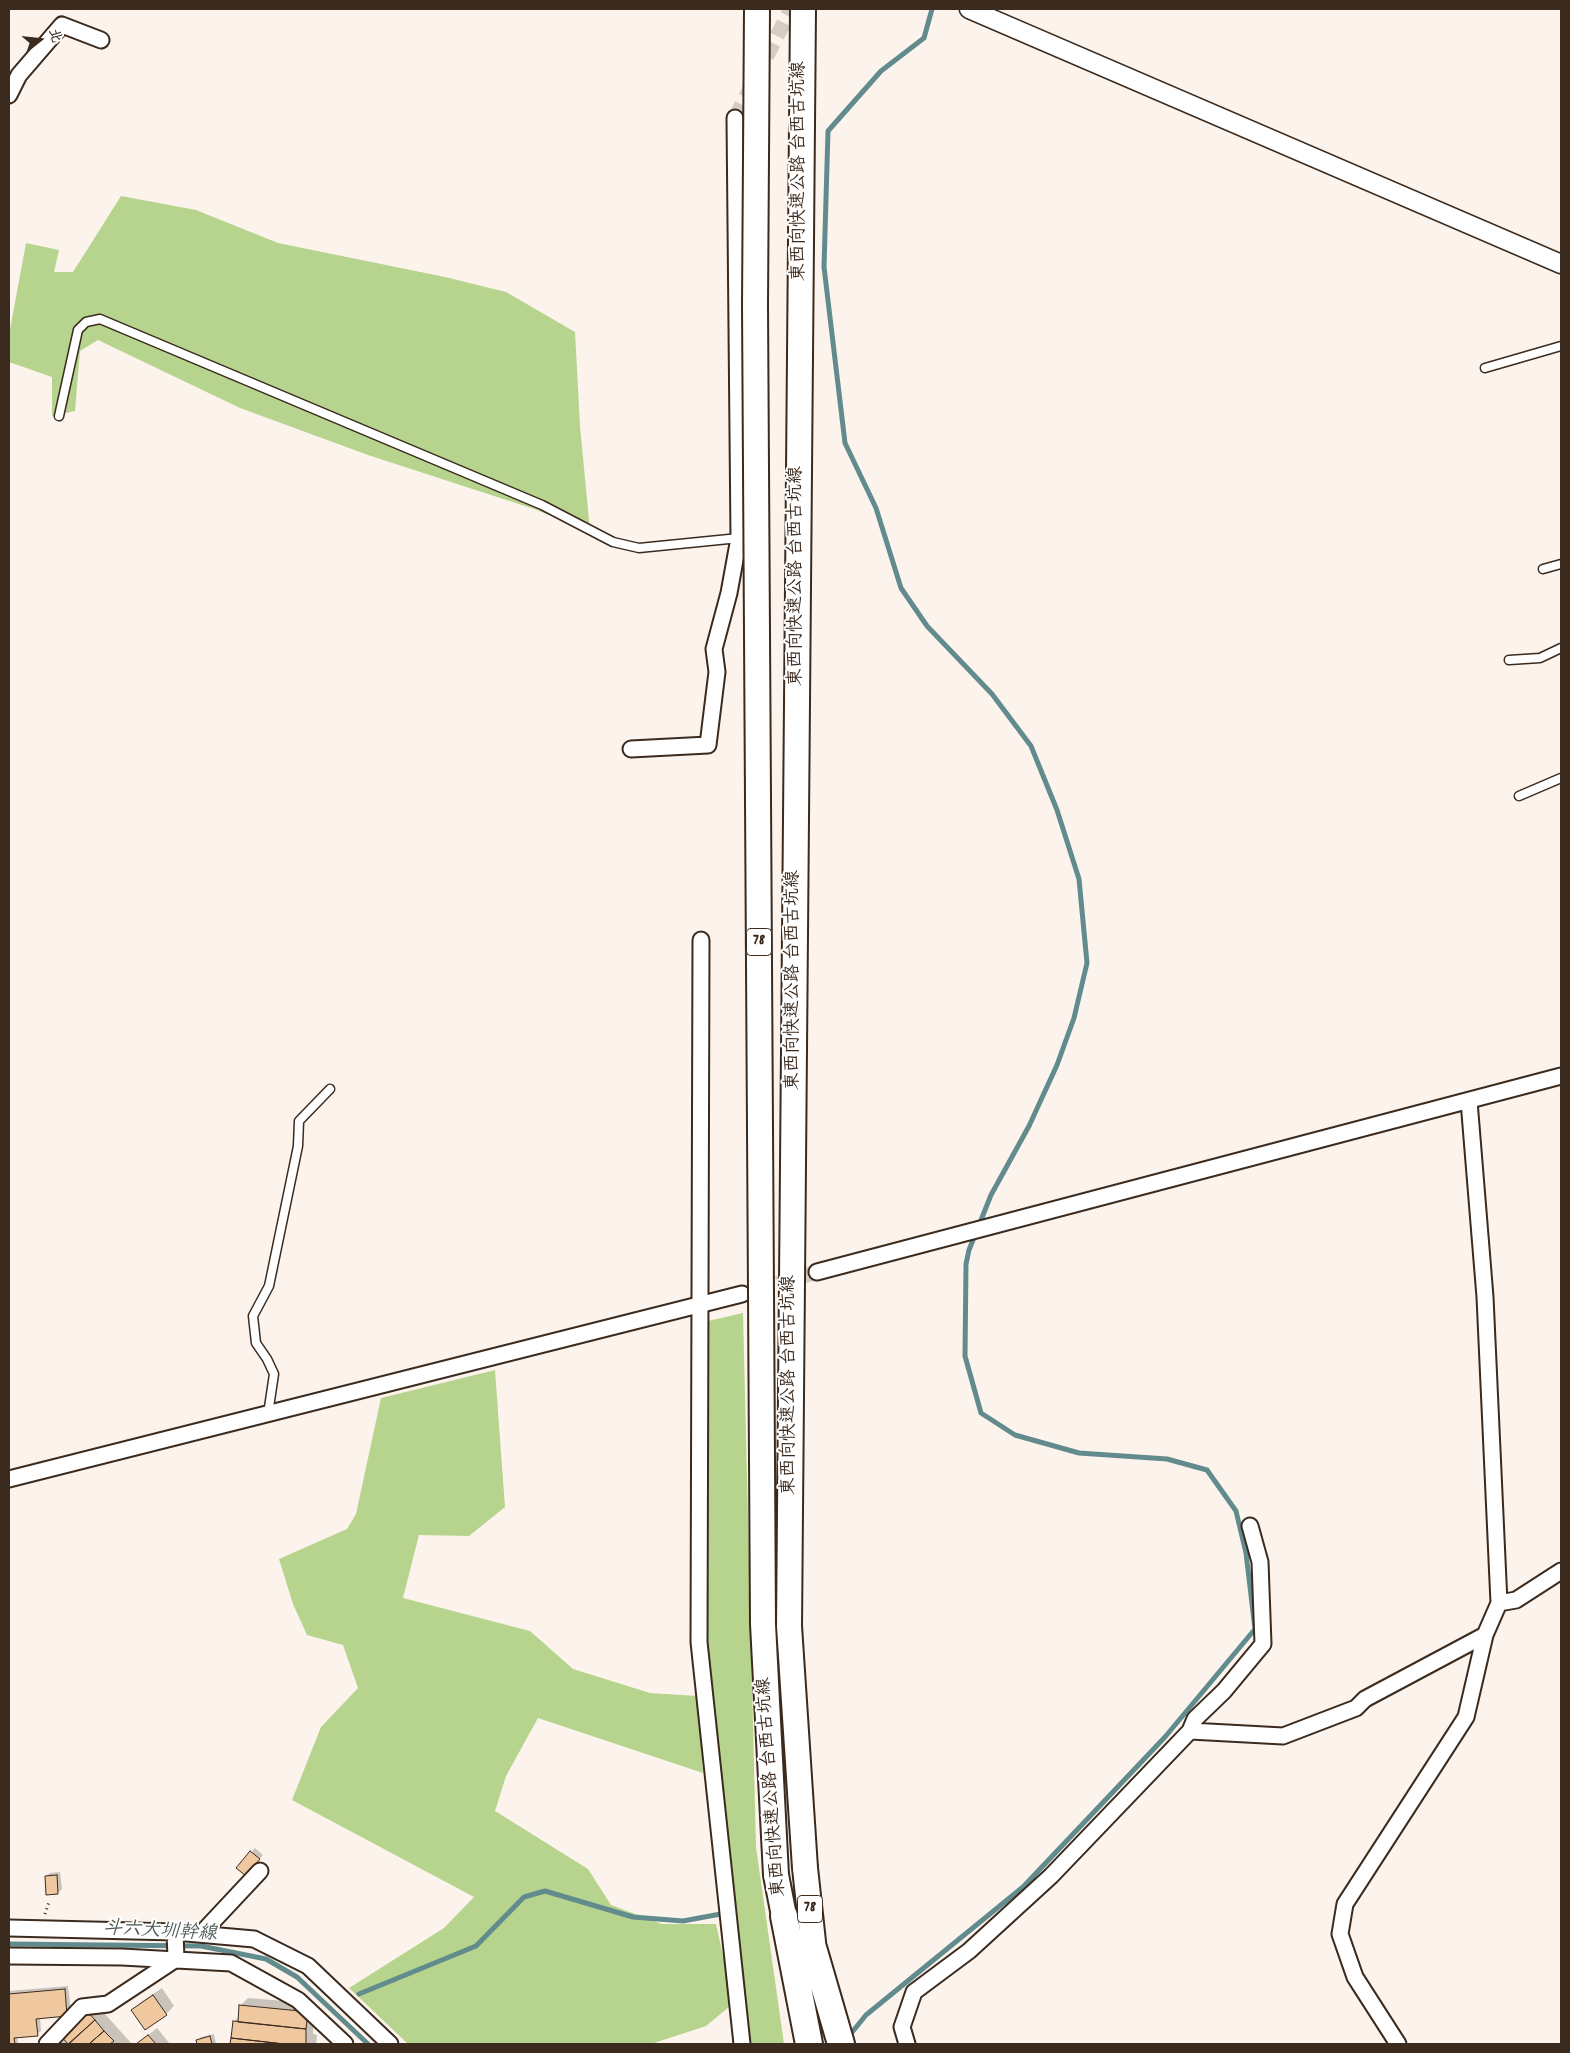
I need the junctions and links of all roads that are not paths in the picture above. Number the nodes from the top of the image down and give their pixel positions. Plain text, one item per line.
1 (756, 9) edge
2 (802, 9) edge
3 (969, 9) edge
4 (102, 40) dead end
5 (9, 95) edge
6 (735, 118) tunnel mouth
7 (1561, 264) edge
8 (1561, 346) edge
9 (1485, 368) dead end
10 (59, 416) dead end
11 (739, 538) junction
12 (1561, 564) edge
13 (1543, 569) dead end
14 (1561, 648) edge
15 (1509, 660) dead end
16 (631, 750) dead end
17 (1561, 778) edge
18 (1519, 796) dead end
19 (701, 940) dead end
20 (1561, 1076) edge
21 (330, 1089) dead end
22 (1469, 1102) junction
23 (816, 1272) tunnel mouth
24 (742, 1294) tunnel mouth
25 (701, 1305) junction
26 (268, 1414) junction
27 (9, 1479) edge
28 (1250, 1526) dead end
29 (1561, 1570) edge
30 (1500, 1603) junction
31 (1485, 1634) junction
32 (1190, 1731) junction
33 (260, 1871) dead end
34 (784, 1916) junction
35 (9, 1928) edge
36 (175, 1932) junction
37 (201, 1934) junction
38 (814, 1951) junction
39 (9, 1956) edge
40 (176, 1959) junction
41 (54, 2042) edge
42 (345, 2044) edge
43 (390, 2044) edge
44 (742, 2044) edge
45 (796, 2044) edge
46 (809, 2044) edge
47 (829, 2044) edge
48 (840, 2044) edge
49 (907, 2044) edge
50 (1398, 2044) edge

1 - 34 highway, 東西向快速公路 台西古坑線 / 78, bridge
2 - 38 highway, 東西向快速公路 台西古坑線 / 78, bridge
3 - 7 street
4 - 5 street
6 - 11 street
8 - 9 lane
10 - 11 lane
11 - 16 street
12 - 13 lane
14 - 15 lane
17 - 18 lane
19 - 25 street
20 - 22 street
21 - 26 lane
22 - 23 street
22 - 30 street
24 - 25 street
25 - 26 street
25 - 44 street
26 - 27 street
28 - 32 street
29 - 30 street
30 - 31 street
31 - 32 street
31 - 50 street
32 - 49 street
33 - 37 street
34 - 45 highway
34 - 46 highway
35 - 36 street
36 - 37 street
36 - 40 street
37 - 43 street
38 - 47 highway
38 - 48 highway
39 - 40 street
40 - 41 street
40 - 42 street

